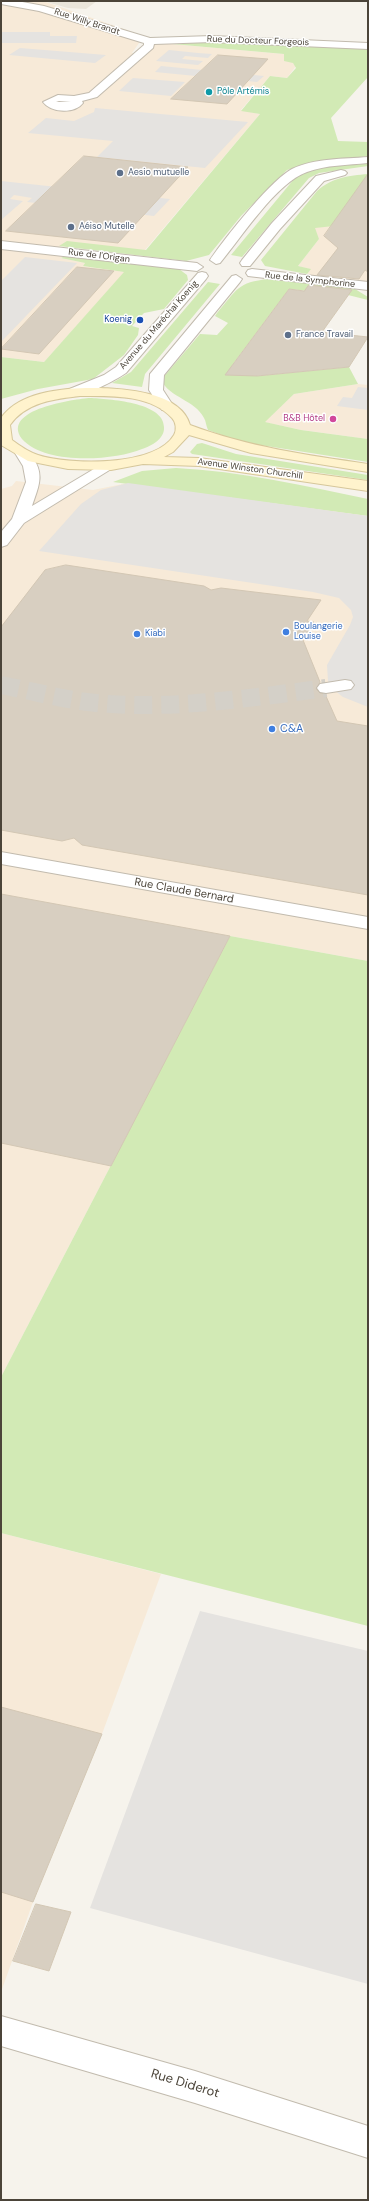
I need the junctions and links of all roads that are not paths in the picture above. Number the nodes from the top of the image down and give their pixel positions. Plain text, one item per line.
1 (1, 1) edge
2 (149, 40) junction
3 (368, 46) edge
4 (74, 99) dead end
5 (368, 160) edge
6 (368, 170) edge
7 (1, 245) edge
8 (216, 260) junction
9 (249, 268) junction
10 (207, 276) junction
11 (236, 279) junction
12 (368, 286) edge
13 (72, 393) junction
14 (29, 403) junction
15 (167, 407) junction
16 (1, 409) edge
17 (184, 428) junction
18 (3, 440) edge
19 (22, 453) junction
20 (131, 462) junction
21 (109, 466) junction
22 (368, 468) edge
23 (368, 486) edge
24 (19, 520) junction
25 (1, 542) edge
26 (345, 685) dead end
27 (326, 688) tunnel mouth
28 (1, 858) edge
29 (368, 923) edge
30 (1, 2031) edge
31 (368, 2142) edge

1 - 2 street, Rue Willy Brandt
2 - 3 street, Rue du Docteur Forgeois
2 - 4 street
5 - 8 street
6 - 9 street
7 - 10 street, Rue de l'Origan
8 - 9 street, Rue de la Symphorine
8 - 10 street
9 - 11 street, Rue de l'Origan
9 - 12 street, Rue de la Symphorine
10 - 11 street, Rue de l'Origan
10 - 13 street, Avenue du Maréchal Koenig
11 - 15 street
13 - 14 main road
13 - 15 main road
14 - 16 main road
14 - 18 main road
15 - 17 main road
17 - 20 main road
17 - 22 main road, Avenue Winston Churchill
18 - 19 main road
19 - 21 main road
19 - 24 street
20 - 21 main road
20 - 23 main road, Avenue Winston Churchill
21 - 24 street
24 - 25 street
26 - 27 street
28 - 29 street, Rue Claude Bernard
30 - 31 street, Rue Diderot

